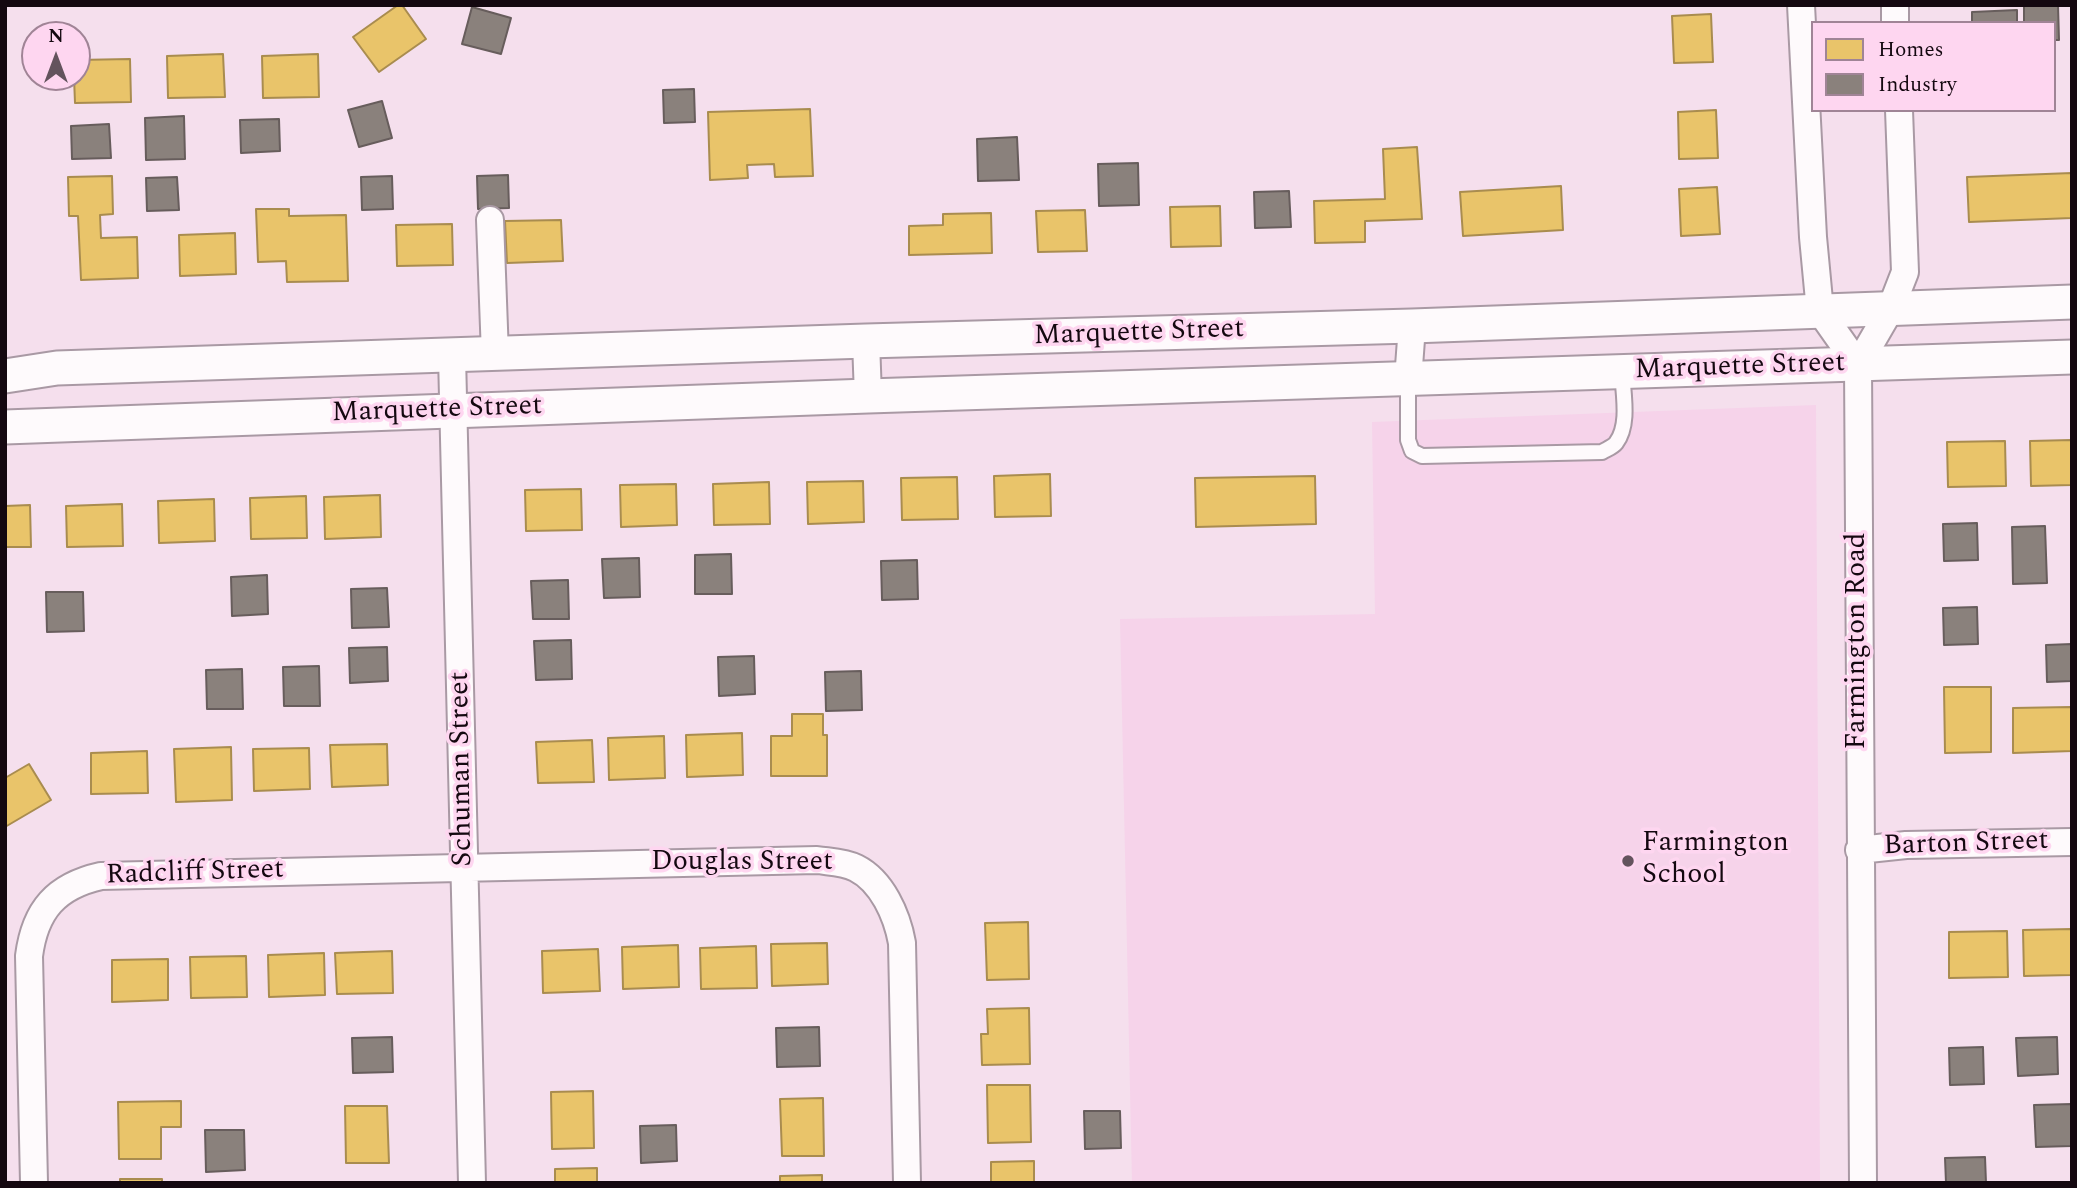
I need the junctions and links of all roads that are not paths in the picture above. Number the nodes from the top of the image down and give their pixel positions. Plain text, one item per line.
1 (1801, 5) edge
2 (1899, 112) edge
3 (490, 220) dead end
4 (2072, 302) edge
5 (1891, 308) junction
6 (1820, 311) junction
7 (1412, 326) junction
8 (866, 341) junction
9 (495, 355) junction
10 (452, 356) junction
11 (2072, 358) edge
12 (1858, 365) junction
13 (1622, 371) junction
14 (5, 376) edge
15 (1408, 380) junction
16 (868, 396) junction
17 (455, 410) junction
18 (5, 427) edge
19 (2072, 842) edge
20 (1859, 850) junction
21 (465, 868) junction
22 (34, 1183) edge
23 (472, 1183) edge
24 (907, 1183) edge
25 (1863, 1183) edge

1 - 6 street
2 - 5 street
3 - 9 street
4 - 5 street, Marquette Street
5 - 6 street, Marquette Street
5 - 12 street
6 - 7 street, Marquette Street
6 - 12 street
7 - 8 street, Marquette Street
7 - 15 street
8 - 9 street, Marquette Street
8 - 16 street
9 - 10 street, Marquette Street
10 - 14 street, Marquette Street
10 - 17 street, Schuman Street
11 - 12 street, Marquette Street
12 - 13 street, Marquette Street
12 - 20 street, Farmington Road
13 - 15 street, Marquette Street
13 - 15 lane
15 - 16 street, Marquette Street
16 - 17 street, Marquette Street
17 - 18 street, Marquette Street
17 - 21 street, Schuman Street
19 - 20 street, Barton Street
20 - 25 street, Farmington Road
21 - 22 street, Radcliff Street
21 - 23 street, Schuman Street
21 - 24 street, Douglas Street

